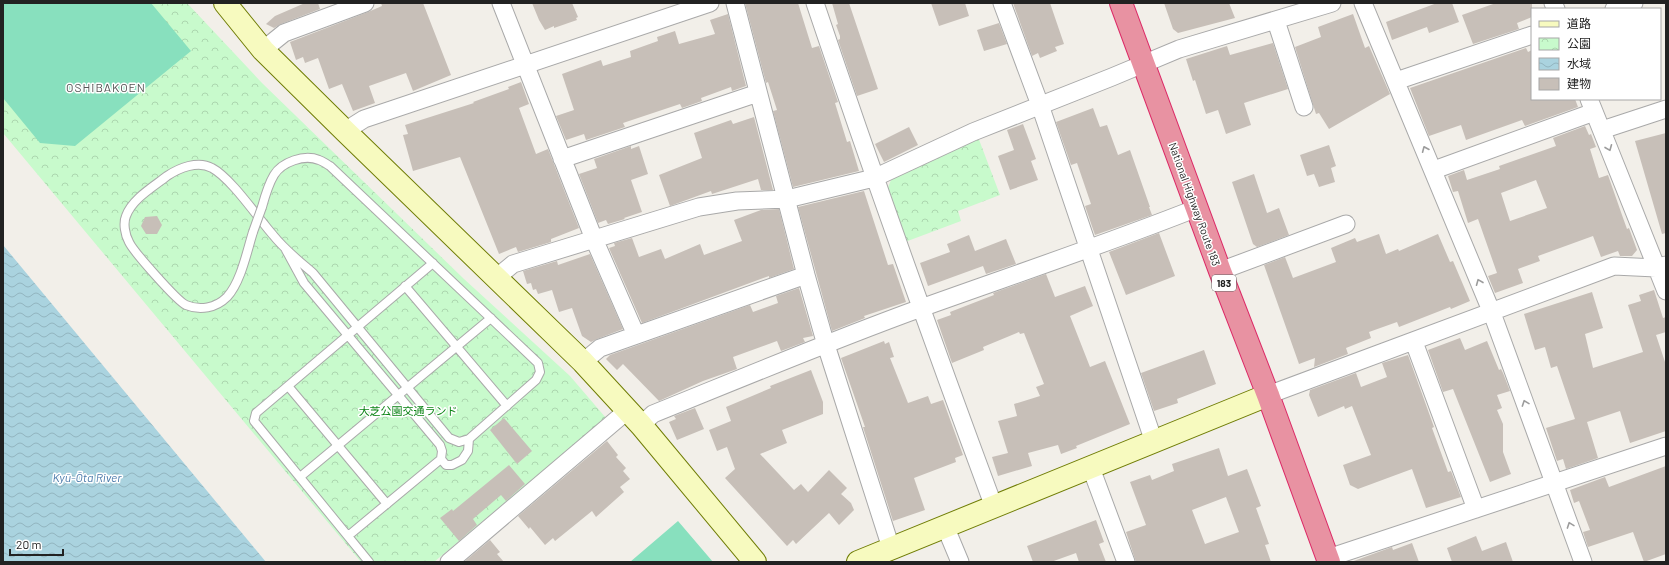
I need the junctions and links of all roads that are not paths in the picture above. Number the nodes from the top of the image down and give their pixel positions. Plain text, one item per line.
1 (225, 3) edge
2 (365, 3) edge
3 (501, 3) edge
4 (710, 3) edge
5 (735, 3) edge
6 (815, 3) edge
7 (1002, 3) edge
8 (1121, 3) edge
9 (1332, 3) edge
10 (1363, 3) edge
11 (1633, 3) edge
12 (1617, 8) edge
13 (1276, 21) junction
14 (1531, 35) edge
15 (263, 50) junction
16 (1144, 63) junction
17 (526, 65) junction
18 (1396, 81) junction
19 (758, 93) junction
20 (1040, 105) junction
21 (1591, 105) edge
22 (1304, 107) dead end
23 (1666, 110) edge
24 (1602, 130) junction
25 (345, 131) junction
26 (562, 159) junction
27 (1434, 170) junction
28 (874, 178) junction
29 (787, 199) junction
30 (1197, 208) junction
31 (1346, 224) dead end
32 (594, 239) junction
33 (286, 250) junction
34 (1088, 250) junction
35 (433, 263) junction
36 (1661, 266) edge
37 (1220, 271) junction
38 (806, 275) junction
39 (496, 278) junction
40 (405, 286) junction
41 (1666, 292) edge
42 (920, 309) junction
43 (1492, 313) junction
44 (491, 318) junction
45 (357, 327) junction
46 (348, 335) junction
47 (636, 335) junction
48 (1414, 342) junction
49 (826, 345) junction
50 (456, 346) junction
51 (583, 362) junction
52 (288, 386) junction
53 (407, 388) junction
54 (398, 395) junction
55 (1268, 395) junction
56 (507, 406) junction
57 (635, 418) junction
58 (469, 439) junction
59 (1154, 442) junction
60 (338, 445) junction
61 (1666, 446) edge
62 (441, 459) junction
63 (1091, 468) junction
64 (300, 477) junction
65 (1554, 483) junction
66 (387, 504) junction
67 (994, 507) junction
68 (1476, 509) junction
69 (945, 526) junction
70 (348, 536) junction
71 (891, 548) junction
72 (1328, 560) edge
73 (369, 562) edge
74 (449, 562) edge
75 (755, 562) edge
76 (858, 562) edge
77 (960, 562) edge
78 (1126, 562) edge
79 (1583, 562) edge

1 - 15 street
2 - 15 street
3 - 17 street
4 - 17 street
5 - 19 street
6 - 28 street
7 - 20 street
8 - 16 highway, National Highway Route 183 / 183
9 - 13 street
10 - 18 street
11 - 12 street
13 - 16 street
13 - 22 street
14 - 18 street
15 - 25 street
16 - 20 street
16 - 30 highway, National Highway Route 183 / 183
17 - 25 street
17 - 26 street
27 -> 18 street
19 - 26 street
19 - 29 street
20 - 28 street
20 - 34 street
21 - 24 street
21 - 27 street
23 - 24 street
24 -> 36 street
25 - 39 street
26 - 32 street
43 -> 27 street
28 - 29 street
28 - 42 street
29 - 32 street
29 - 38 street
30 - 34 street
30 - 37 highway, National Highway Route 183 / 183
31 - 37 street
32 - 39 street
32 - 47 street
33 - 35 lane, bridge
33 - 45 lane
33 - 46 lane
34 - 42 street
34 - 59 street
35 - 40 lane
35 - 44 lane
36 - 41 street
36 - 43 street
37 - 55 highway, National Highway Route 183 / 183
38 - 47 street
38 - 49 street
39 - 51 street
40 - 45 lane
40 - 50 lane
42 - 49 street
42 - 67 street
43 - 48 street
65 -> 43 street
44 - 50 lane
44 - 56 lane
45 - 46 lane
45 - 53 lane
46 - 52 lane
46 - 54 lane
47 - 51 street
48 - 55 street
48 - 68 street
49 - 57 street
49 - 71 street
50 - 53 lane
50 - 56 lane
51 - 57 street
52 - 60 lane
52 - 64 lane
53 - 54 lane
53 - 58 lane
54 - 60 lane
54 - 62 lane
55 - 59 street
55 - 72 highway, National Highway Route 183 / 183
56 - 58 lane
57 - 74 street
57 - 75 street
58 - 62 lane
59 - 63 street
60 - 64 lane
60 - 66 lane
61 - 65 street
62 - 66 lane
63 - 67 street
63 - 78 street
64 - 70 lane
65 - 68 street
79 -> 65 street
66 - 70 lane
67 - 69 street
68 - 72 street
69 - 71 street
69 - 77 street
70 - 73 lane
71 - 76 street

